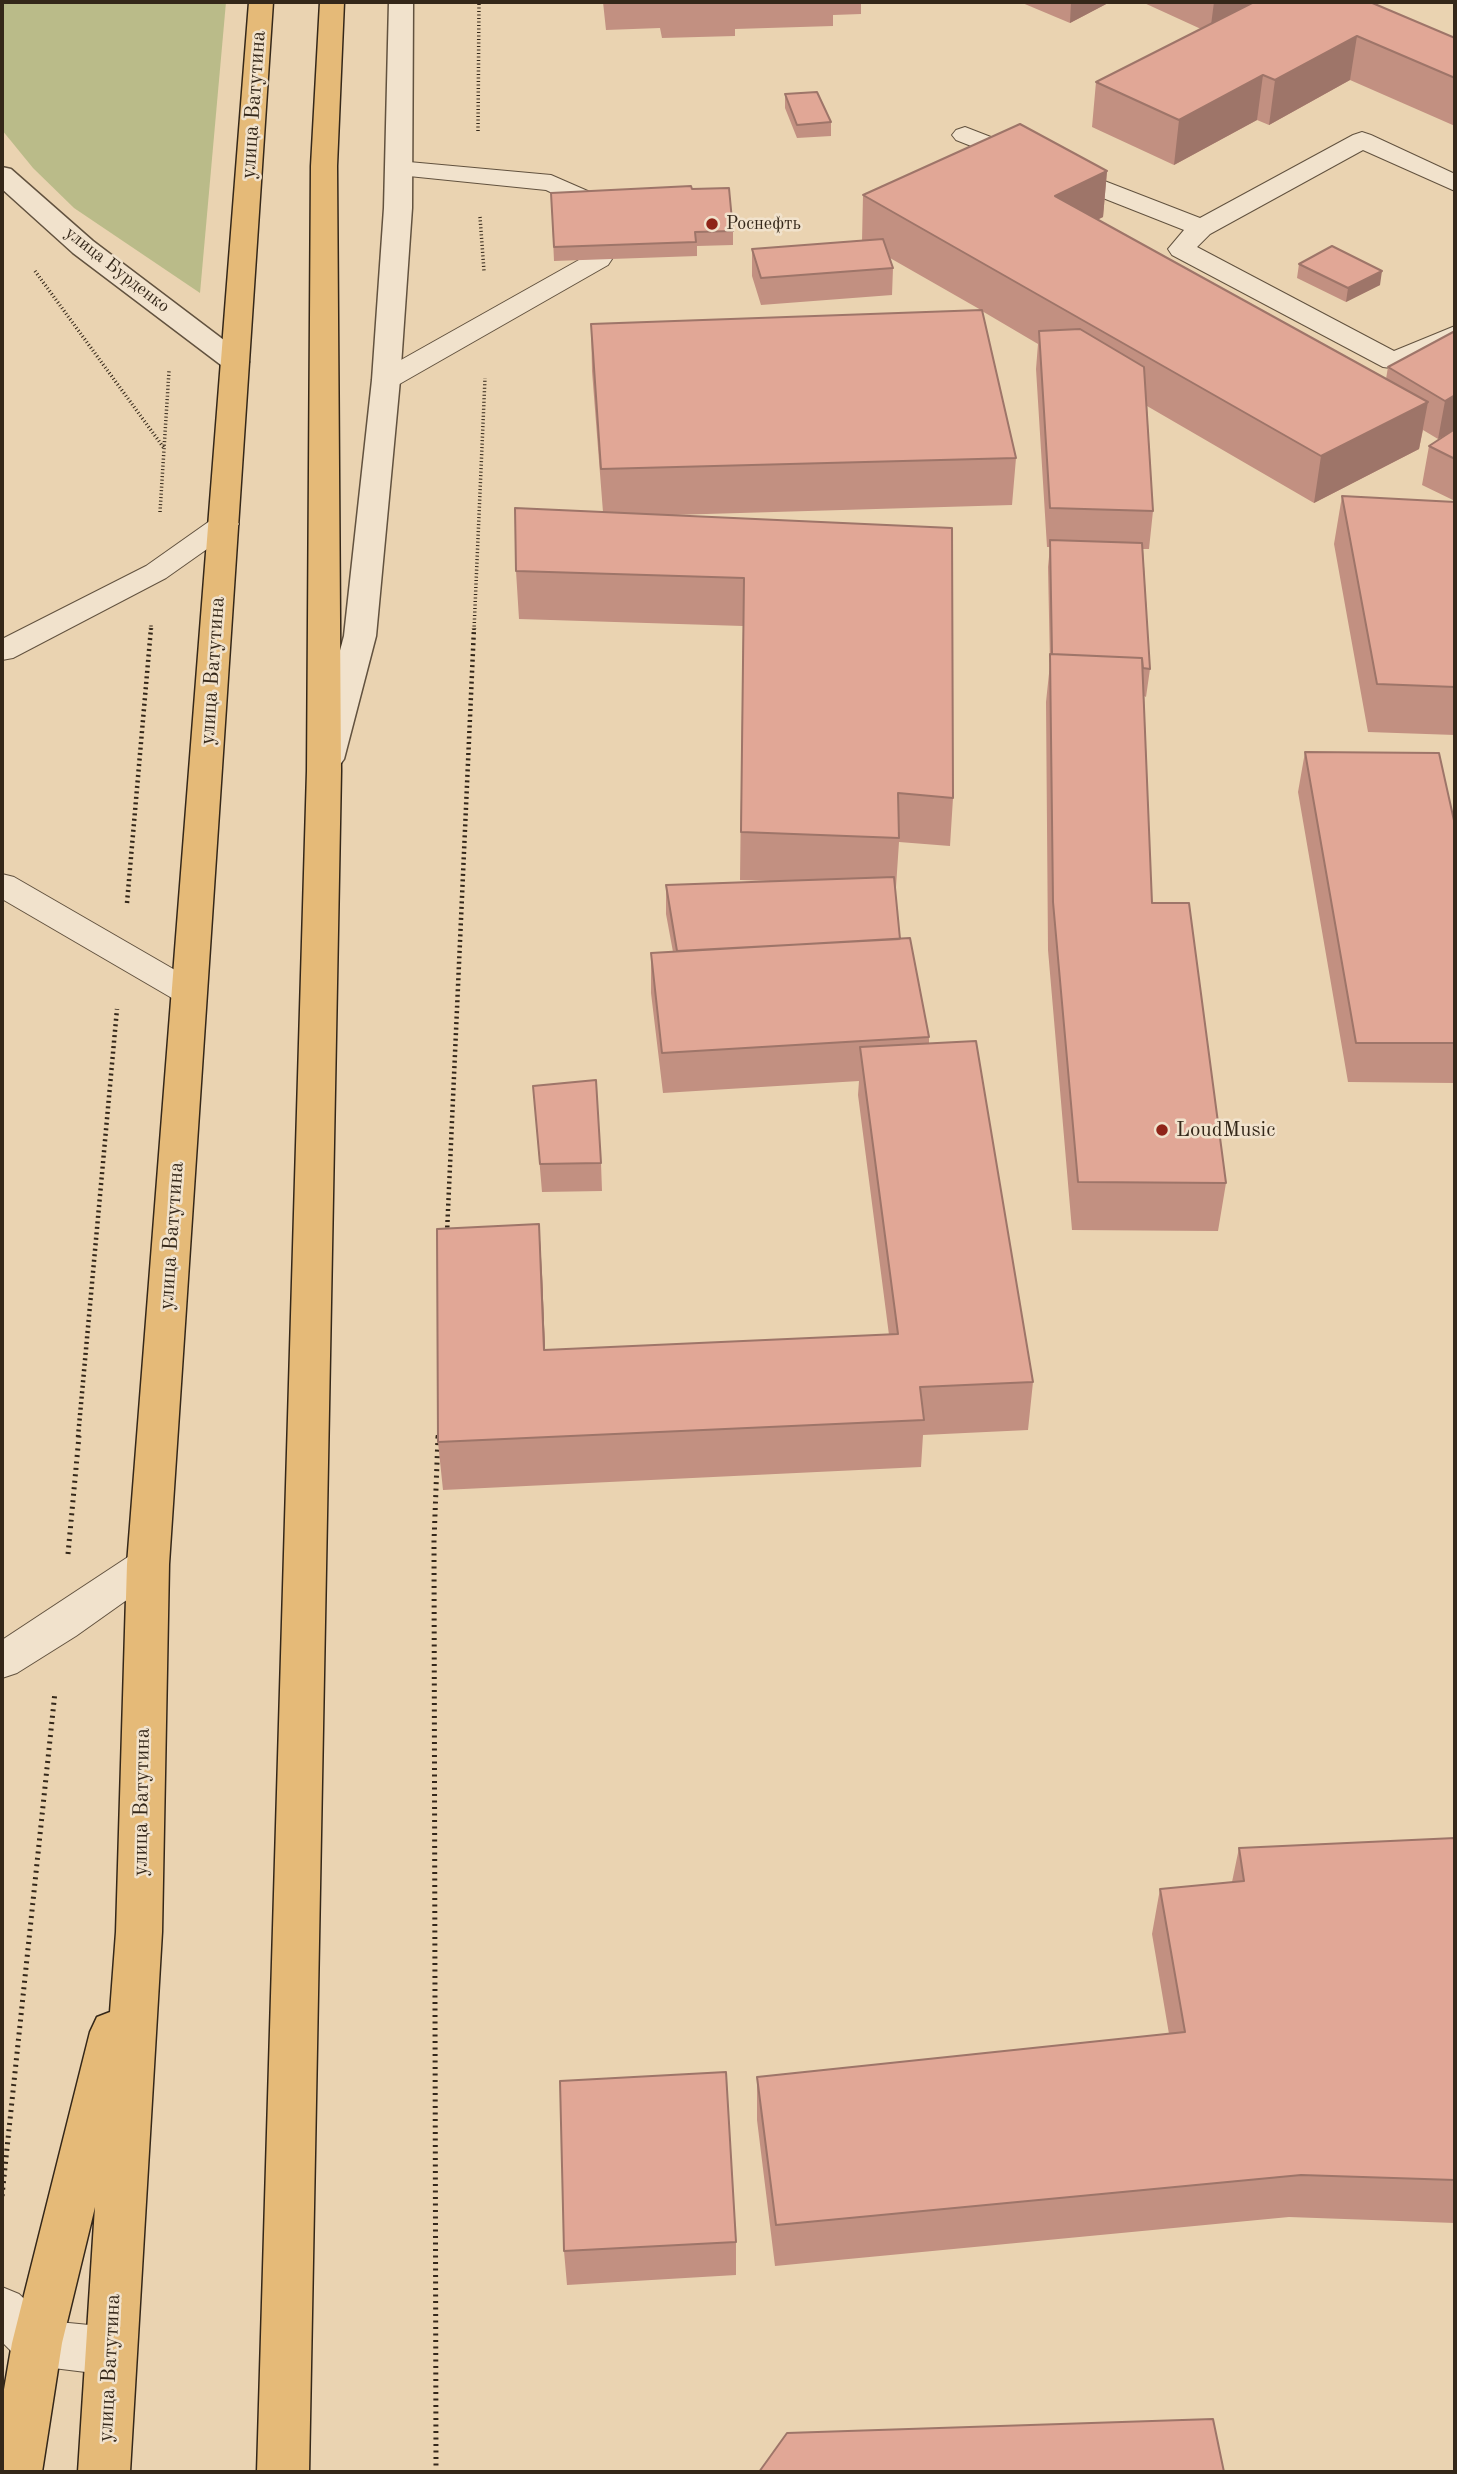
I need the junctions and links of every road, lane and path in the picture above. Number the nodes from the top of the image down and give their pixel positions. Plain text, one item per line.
1 (261, 2) edge
2 (332, 2) edge
3 (401, 2) edge
4 (479, 2) edge
5 (965, 135) dead end
6 (398, 169) junction
7 (2, 175) edge
8 (477, 176) junction
9 (1455, 183) edge
10 (1200, 228) junction
11 (34, 269) dead end
12 (488, 321) junction
13 (1455, 334) edge
14 (169, 362) dead end
15 (235, 362) junction
16 (386, 380) junction
17 (164, 449) junction
18 (224, 523) junction
19 (156, 572) junction
20 (2, 651) edge
21 (324, 771) junction
22 (2, 885) edge
23 (122, 953) junction
24 (189, 993) junction
25 (447, 1236) edge
26 (439, 1430) edge
27 (148, 1564) junction
28 (62, 1623) junction
29 (2, 1661) edge
30 (139, 1932) junction
31 (2, 2196) edge
32 (2, 2309) edge
33 (37, 2343) junction
34 (110, 2351) junction
35 (16, 2472) edge
36 (104, 2472) edge
37 (283, 2472) edge
38 (436, 2472) edge

1 - 15 main road, улица Ватутина
2 - 21 main road
3 - 6 street
4 - 8 path
5 - 10 lane
6 - 8 lane
6 - 16 street
7 - 15 street, улица Бурденко
8 - 12 path
8 - 12 lane
9 - 10 lane
10 - 13 lane
11 - 17 path
12 - 16 lane
12 - 25 path
14 - 17 path
15 - 18 main road, улица Ватутина
16 - 21 street
17 - 19 path
18 - 19 lane
18 - 24 main road, улица Ватутина
19 - 20 lane
19 - 23 path
21 - 37 main road
22 - 23 lane
23 - 24 lane
23 - 28 path
24 - 27 main road, улица Ватутина
26 - 38 path
27 - 28 lane
27 - 30 main road, улица Ватутина
28 - 29 lane
28 - 31 path
30 - 33 main road
30 - 34 main road, улица Ватутина
32 - 33 lane
33 - 34 lane
33 - 35 main road
34 - 36 main road, улица Ватутина

